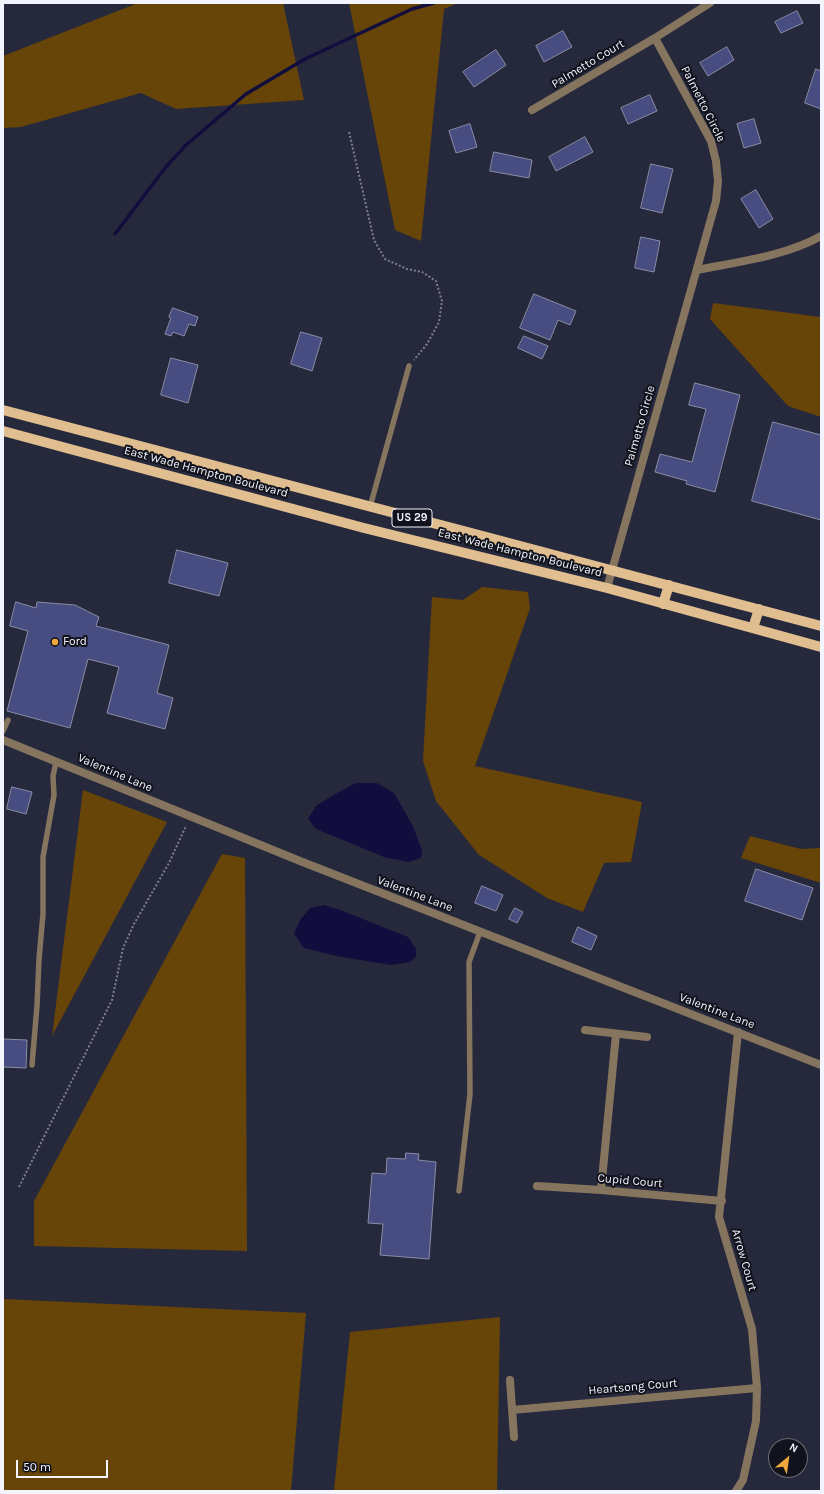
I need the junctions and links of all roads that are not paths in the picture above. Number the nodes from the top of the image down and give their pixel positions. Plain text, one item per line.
1 (710, 3) edge
2 (656, 38) junction
3 (532, 110) dead end
4 (821, 236) edge
5 (697, 270) junction
6 (409, 366) road end
7 (3, 410) edge
8 (3, 431) edge
9 (370, 507) junction
10 (612, 570) junction
11 (669, 585) junction
12 (607, 588) junction
13 (663, 604) junction
14 (759, 609) junction
15 (821, 626) edge
16 (753, 628) junction
17 (821, 647) edge
18 (8, 720) dead end
19 (3, 731) edge
20 (3, 740) edge
21 (56, 762) junction
22 (480, 932) junction
23 (584, 1030) dead end
24 (738, 1032) junction
25 (616, 1034) junction
26 (648, 1037) dead end
27 (32, 1065) dead end
28 (821, 1065) edge
29 (537, 1186) dead end
30 (601, 1190) junction
31 (459, 1191) dead end
32 (722, 1201) junction
33 (510, 1380) dead end
34 (757, 1388) junction
35 (512, 1410) junction
36 (514, 1437) dead end
37 (736, 1491) edge

1 - 2 street
2 - 3 street, Palmetto Court
2 - 5 street, Palmetto Circle
4 - 5 street
5 - 10 street, Palmetto Circle
6 - 9 lane
7 - 9 main road, East Wade Hampton Boulevard / US 29
8 - 12 main road, East Wade Hampton Boulevard / US 29
9 - 10 main road, East Wade Hampton Boulevard / US 29
10 - 11 main road, East Wade Hampton Boulevard / US 29
10 - 12 street, Palmetto Circle
11 - 13 main road
11 - 14 main road, East Wade Hampton Boulevard / US 29
12 - 13 main road, East Wade Hampton Boulevard / US 29
13 - 16 main road, East Wade Hampton Boulevard / US 29
14 - 15 main road, East Wade Hampton Boulevard / US 29
14 - 16 main road
16 - 17 main road, East Wade Hampton Boulevard / US 29
18 - 19 lane
20 - 21 street, Valentine Lane
21 - 22 street, Valentine Lane
21 - 27 lane
22 - 24 street, Valentine Lane
22 - 31 lane
23 - 25 street
24 - 28 street, Valentine Lane
24 - 32 street, Arrow Court
25 - 26 street
25 - 30 street
29 - 30 street, Cupid Court
30 - 32 street, Cupid Court
32 - 34 street, Arrow Court
33 - 35 street
34 - 35 street, Heartsong Court
34 - 37 street, Arrow Court
35 - 36 street

